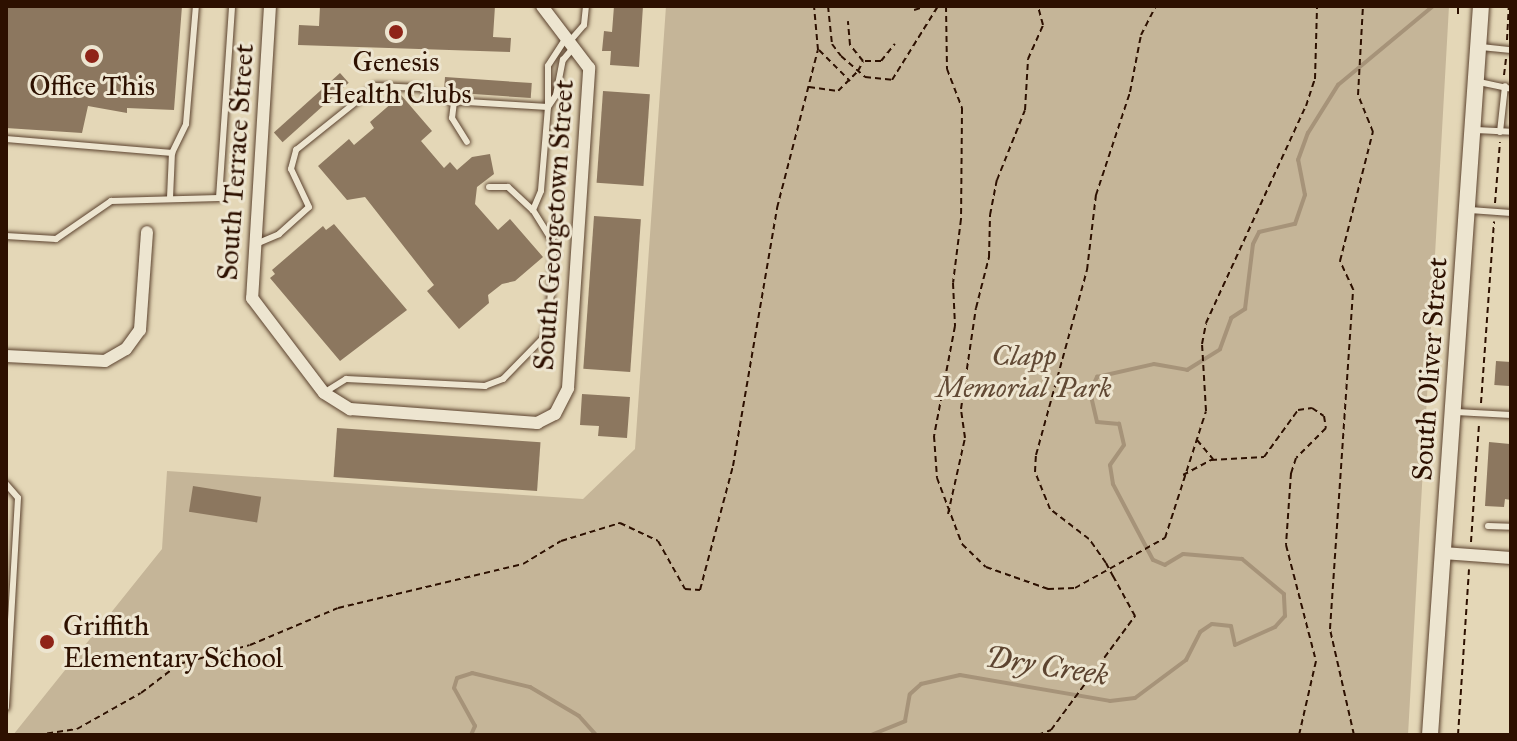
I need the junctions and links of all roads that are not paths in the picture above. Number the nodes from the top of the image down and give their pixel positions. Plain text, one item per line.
1 (196, 6) edge
2 (232, 6) edge
3 (270, 6) edge
4 (542, 6) edge
5 (586, 6) edge
6 (1481, 6) edge
7 (570, 43) junction
8 (1478, 47) junction
9 (1509, 50) edge
10 (1475, 82) junction
11 (1507, 86) edge
12 (454, 102) junction
13 (548, 107) junction
14 (1472, 130) junction
15 (1500, 132) junction
16 (1511, 132) edge
17 (6, 139) edge
18 (467, 142) dead end
19 (172, 153) junction
20 (489, 187) dead end
21 (170, 198) junction
22 (533, 210) junction
23 (1467, 210) junction
24 (1511, 213) edge
25 (147, 232) dead end
26 (6, 236) edge
27 (252, 244) junction
28 (6, 356) edge
29 (324, 393) junction
30 (1453, 412) junction
31 (1511, 415) edge
32 (6, 484) edge
33 (1488, 526) dead end
34 (1511, 527) edge
35 (1443, 553) junction
36 (1511, 558) edge
37 (6, 708) edge
38 (1430, 735) edge

1 - 19 lane
2 - 21 lane
3 - 27 street, South Terrace Street
4 - 7 street, South Georgetown Street
5 - 7 lane
6 - 8 main road, South Oliver Street
7 - 13 lane
7 - 13 lane
7 - 29 street, South Georgetown Street
8 - 9 lane
8 - 10 main road, South Oliver Street
10 - 11 lane
10 - 14 main road, South Oliver Street
11 - 15 lane
12 - 13 lane
12 - 18 lane
12 - 27 lane
13 - 22 lane
14 - 15 lane
14 - 23 main road, South Oliver Street
15 - 16 lane
17 - 19 lane
19 - 21 lane
20 - 22 lane
21 - 26 lane
22 - 29 lane
23 - 24 lane
23 - 30 main road, South Oliver Street
25 - 28 street
27 - 29 street, South Terrace Street
30 - 31 lane
30 - 35 main road, South Oliver Street
32 - 37 lane
33 - 34 lane
35 - 36 street
35 - 38 main road, South Oliver Street

